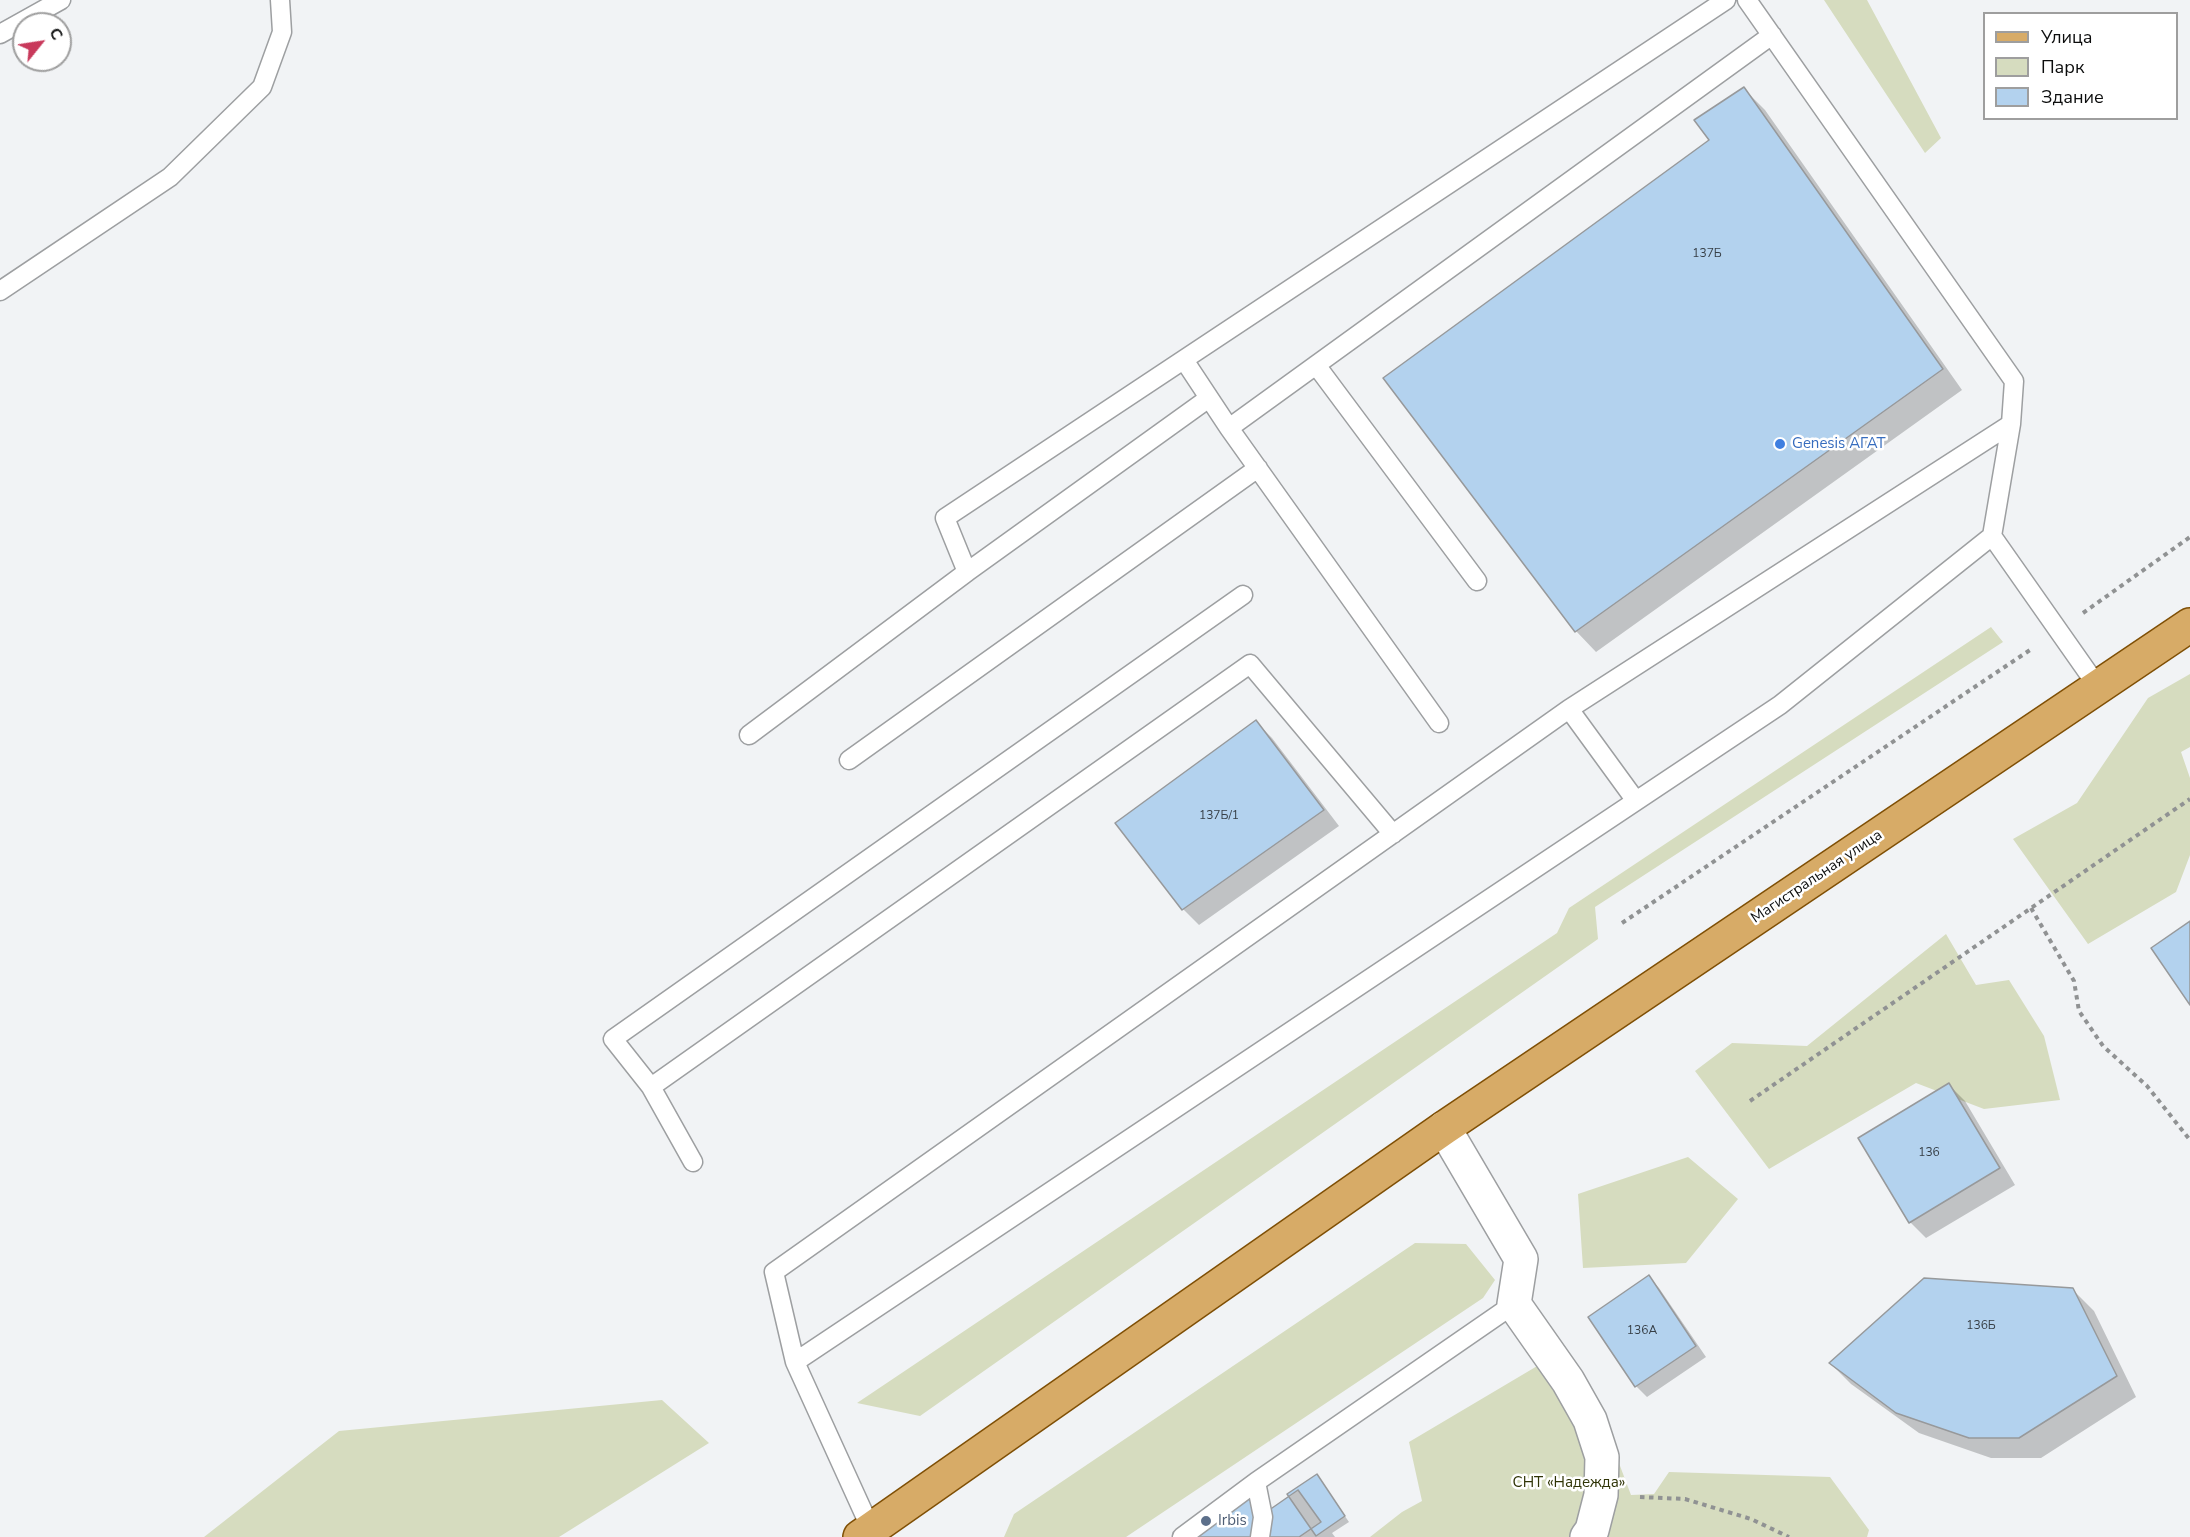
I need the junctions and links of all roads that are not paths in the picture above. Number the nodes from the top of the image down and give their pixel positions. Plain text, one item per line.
1 (61, 0) edge
2 (280, 0) edge
3 (1726, 0) edge
4 (1747, 0) edge
5 (0, 34) edge
6 (1772, 35) junction
7 (0, 291) edge
8 (1184, 360) junction
9 (1317, 364) junction
10 (1209, 398) junction
11 (2011, 424) junction
12 (1229, 428) junction
13 (1258, 468) junction
14 (1992, 536) junction
15 (967, 572) junction
16 (1477, 581) dead end
17 (1243, 595) dead end
18 (2190, 625) edge
19 (2098, 687) junction
20 (1569, 709) junction
21 (1439, 723) dead end
22 (749, 735) dead end
23 (849, 760) dead end
24 (1636, 801) junction
25 (1393, 834) junction
26 (651, 1088) junction
27 (1444, 1128) junction
28 (693, 1162) dead end
29 (1514, 1304) junction
30 (795, 1362) junction
31 (1256, 1482) junction
32 (865, 1533) edge
33 (1182, 1537) edge
34 (1260, 1537) edge
35 (1587, 1537) edge

1 - 5 lane
2 - 7 lane
3 - 8 lane
4 - 6 lane
6 - 9 lane
6 - 11 lane
8 - 10 lane
8 - 15 lane
9 - 12 lane
9 - 16 lane
10 - 12 lane
10 - 15 lane
11 - 14 lane
11 - 20 lane
12 - 13 lane
13 - 21 lane
13 - 23 lane
14 - 19 lane
14 - 24 lane
15 - 22 lane
17 - 26 lane
18 - 19 main road, Магистральная улица
19 - 27 main road, Магистральная улица
20 - 24 lane
20 - 25 lane
24 - 30 lane
25 - 26 lane
25 - 30 lane
26 - 28 lane
27 - 29 street
27 - 32 main road, Магистральная улица
29 - 31 lane
29 - 35 street
30 - 32 lane
31 - 33 lane
31 - 34 lane

